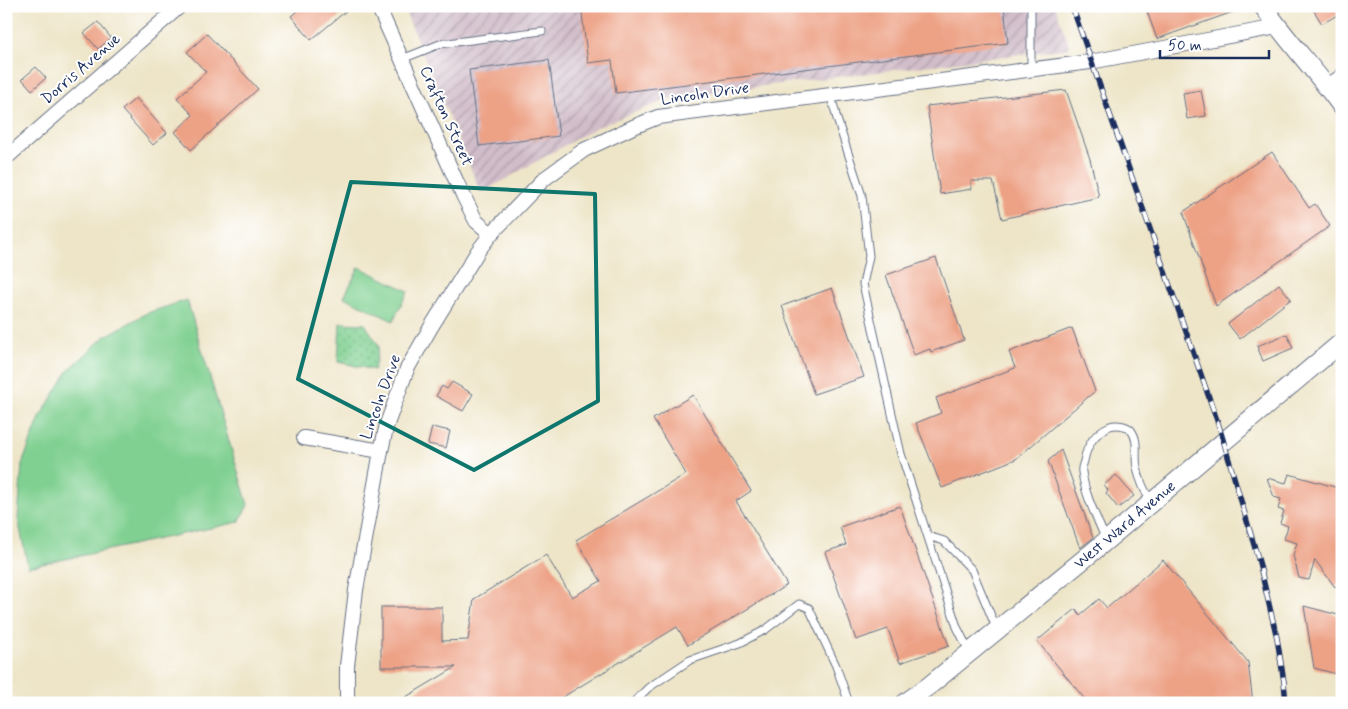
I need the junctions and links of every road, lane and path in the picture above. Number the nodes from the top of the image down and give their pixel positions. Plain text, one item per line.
1 (180, 6) edge
2 (378, 6) edge
3 (1030, 6) edge
4 (1262, 6) edge
5 (1277, 27) junction
6 (542, 31) dead end
7 (402, 60) junction
8 (1031, 69) junction
9 (1342, 76) edge
10 (1327, 87) junction
11 (832, 94) junction
12 (1342, 107) edge
13 (6, 158) edge
14 (491, 234) junction
15 (1342, 342) edge
16 (304, 438) dead end
17 (380, 451) junction
18 (1151, 503) junction
19 (928, 536) junction
20 (1106, 540) junction
21 (998, 630) junction
22 (970, 653) junction
23 (349, 703) edge
24 (632, 703) edge
25 (849, 703) edge
26 (905, 703) edge

1 - 13 street, Dorris Avenue
2 - 7 street, Crafton Street
3 - 8 lane
4 - 5 street
5 - 8 street, Lincoln Drive
5 - 10 street
6 - 7 lane
7 - 14 street, Crafton Street
8 - 11 street, Lincoln Drive
9 - 10 street
10 - 12 street
11 - 14 street, Lincoln Drive
11 - 19 lane
14 - 17 street, Lincoln Drive
15 - 18 street, West Ward Avenue
16 - 17 street
17 - 23 street, Lincoln Drive
18 - 20 street, West Ward Avenue
18 - 20 lane
19 - 21 lane
19 - 22 lane
20 - 21 street, West Ward Avenue
21 - 22 street, West Ward Avenue
22 - 26 street, West Ward Avenue
24 - 25 lane

